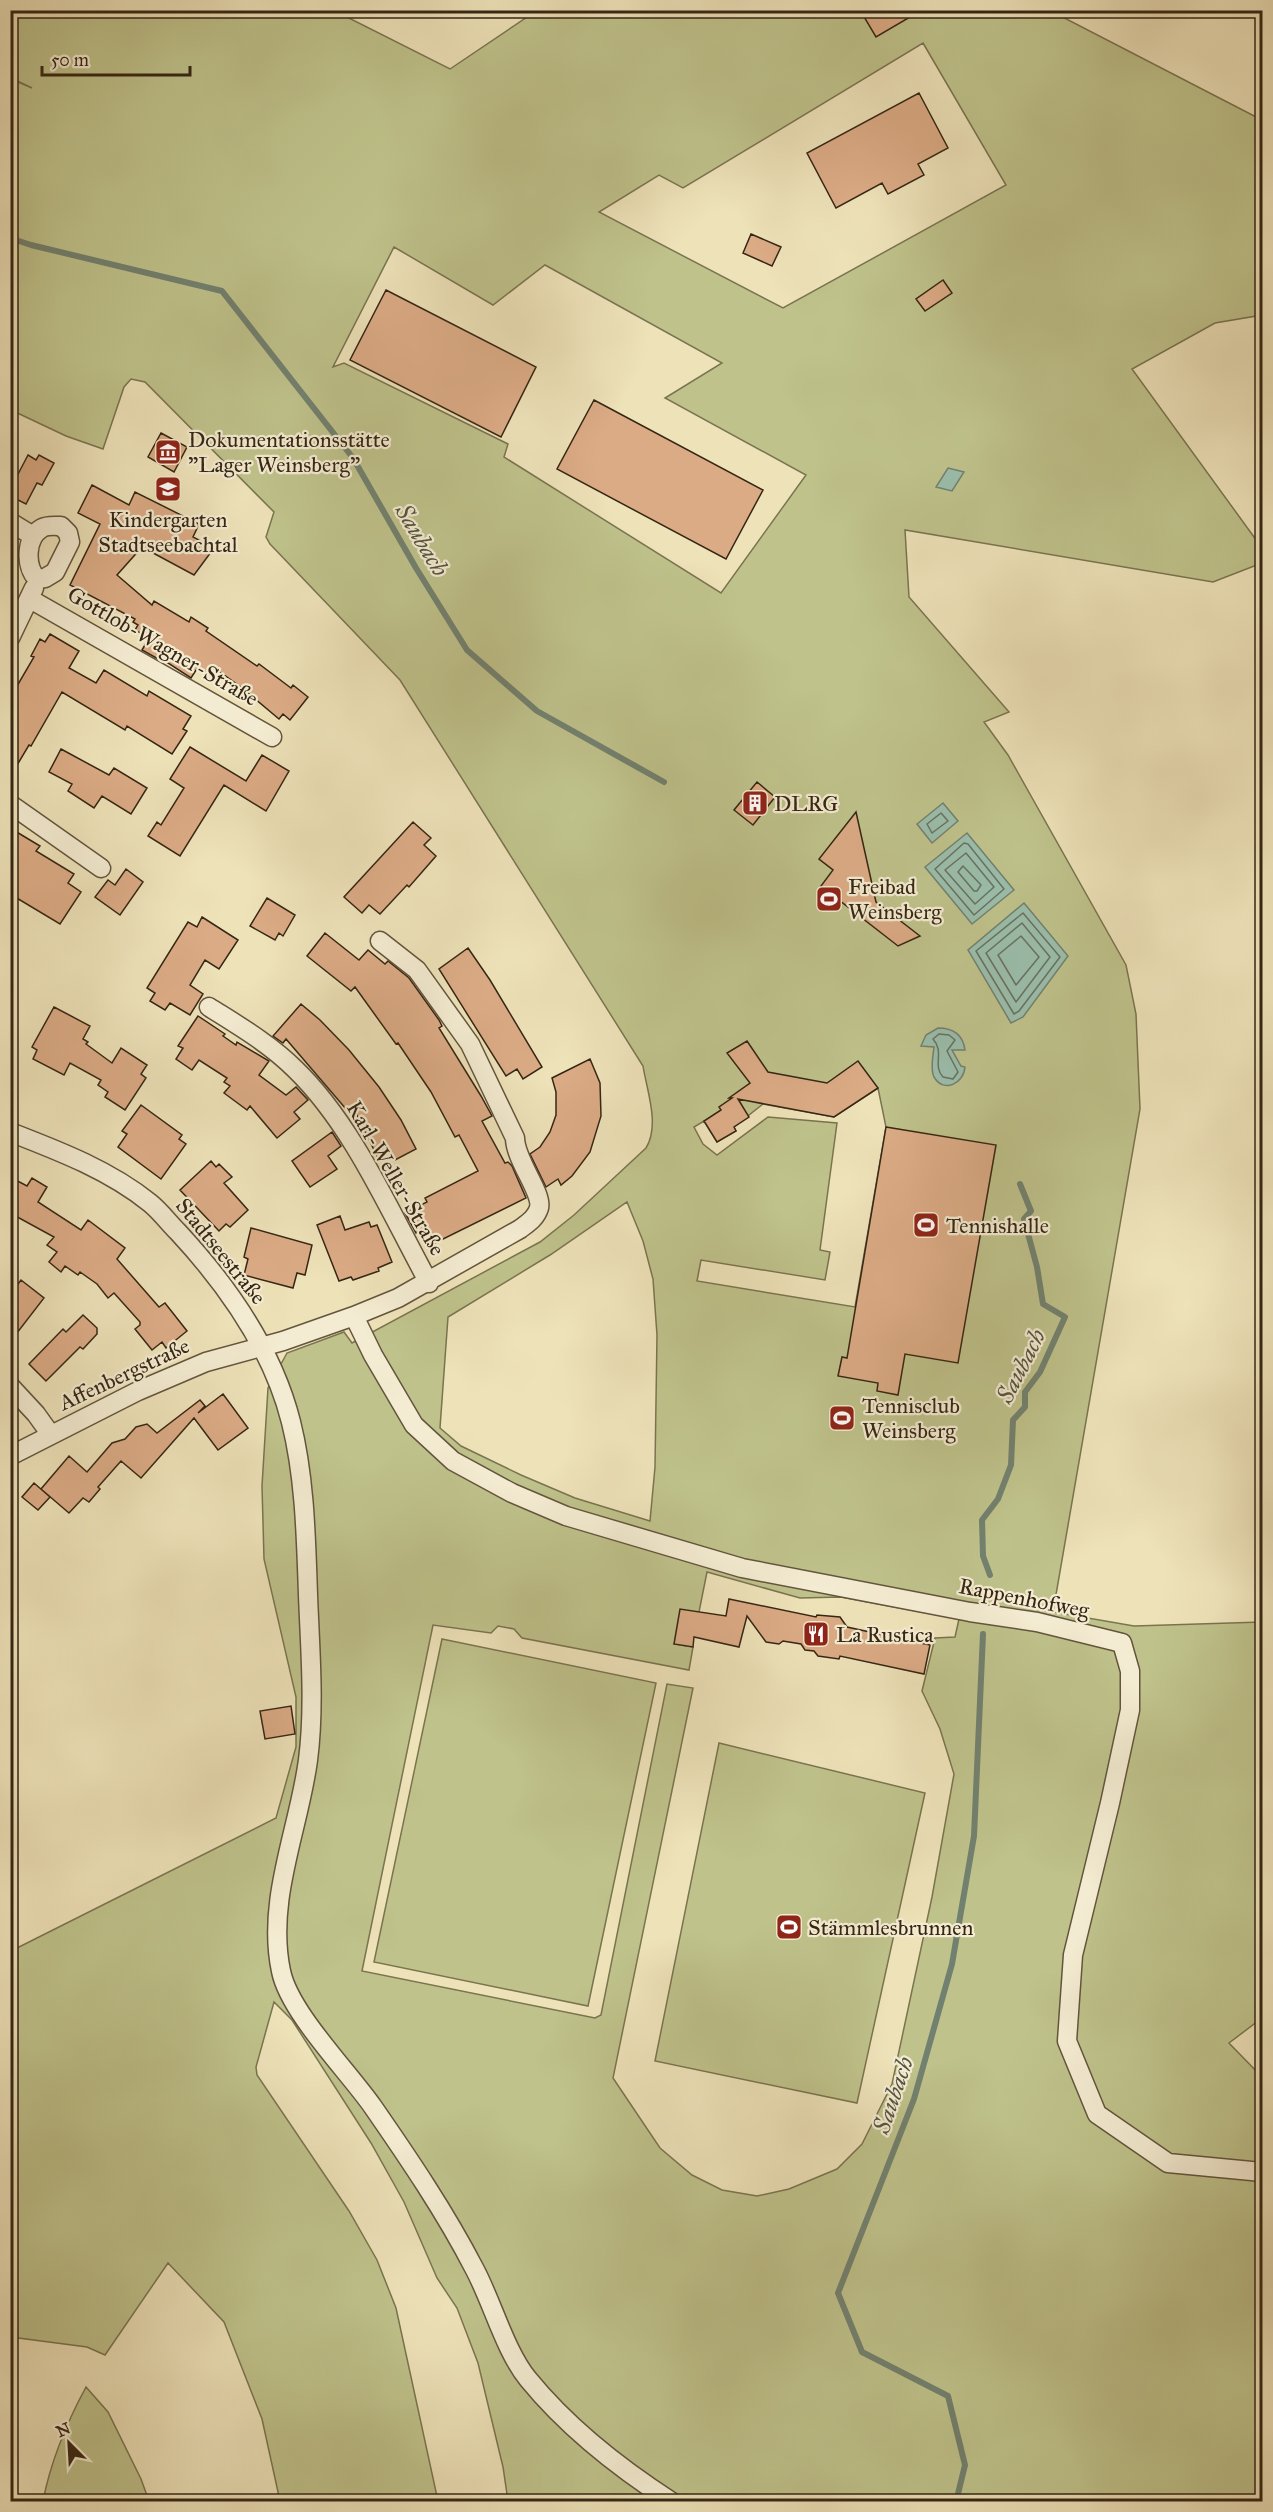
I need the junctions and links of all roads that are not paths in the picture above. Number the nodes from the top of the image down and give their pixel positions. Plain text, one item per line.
1 (10, 522) edge
2 (33, 536) junction
3 (37, 579) junction
4 (30, 599) junction
5 (10, 638) edge
6 (272, 736) dead end
7 (10, 804) edge
8 (101, 868) dead end
9 (380, 941) dead end
10 (209, 1007) dead end
11 (10, 1132) edge
12 (429, 1282) junction
13 (354, 1317) junction
14 (262, 1345) junction
15 (10, 1386) edge
16 (51, 1435) junction
17 (10, 1456) edge
18 (1263, 2172) edge
19 (672, 2502) edge

1 - 2 street
2 - 3 street
2 - 3 street
3 - 4 street
4 - 5 street
4 - 6 street, Gottlob-Wagner-Straße
7 - 8 street
9 - 12 street, Affenbergstraße
10 - 12 street, Karl-Weller-Straße
11 - 14 street, Stadtseestraße
12 - 13 street, Affenbergstraße
13 - 14 street, Affenbergstraße
13 - 18 street, Rappenhofweg
14 - 16 street, Affenbergstraße
14 - 19 street, Stadtseestraße
15 - 16 street
16 - 17 street, Affenbergstraße

